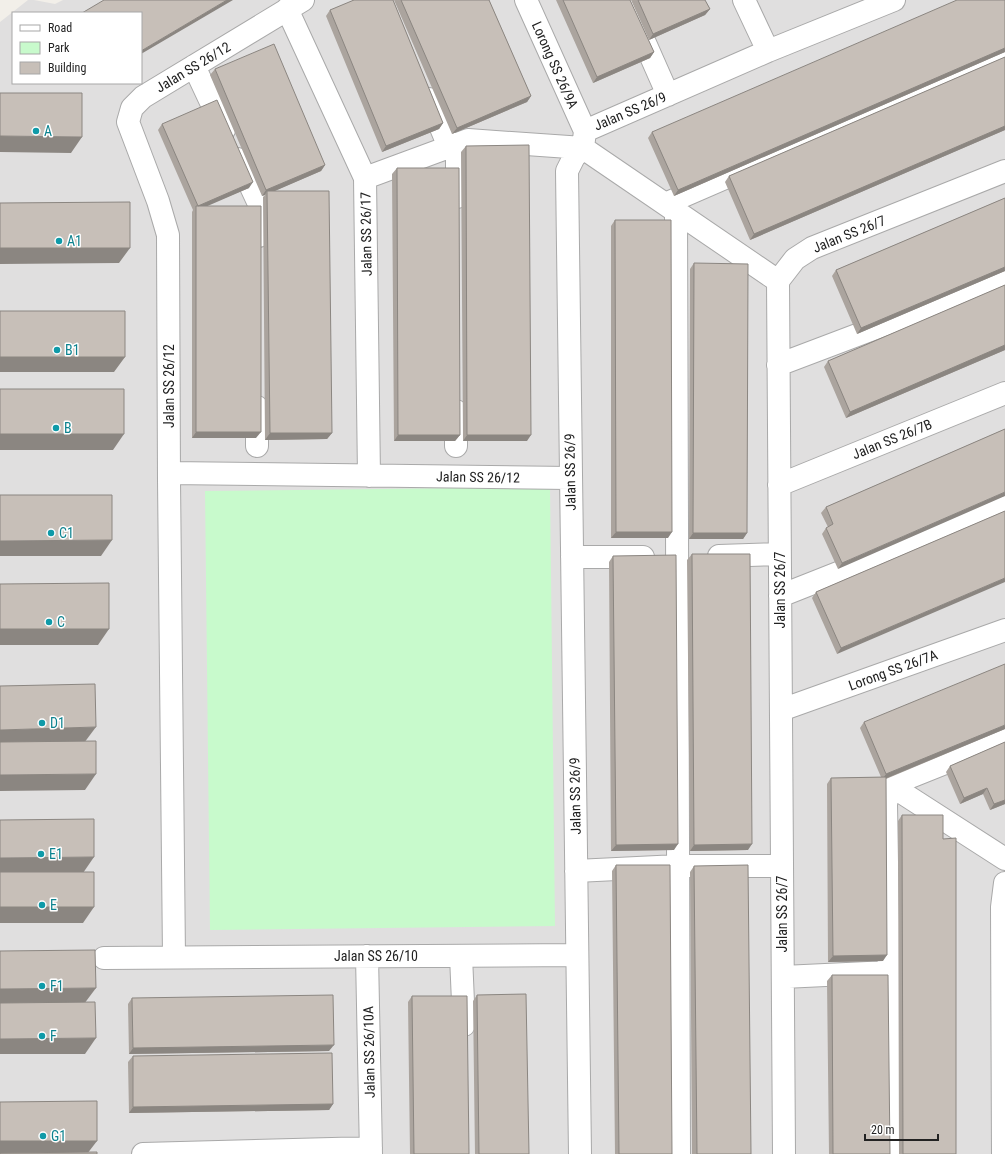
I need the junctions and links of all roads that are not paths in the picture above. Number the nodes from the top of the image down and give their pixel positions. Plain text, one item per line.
1 (526, 0) edge
2 (626, 0) edge
3 (744, 0) edge
4 (894, 0) edge
5 (295, 5) edge
6 (768, 51) junction
7 (1005, 56) edge
8 (194, 66) junction
9 (421, 81) edge
10 (668, 95) junction
11 (584, 139) junction
12 (453, 146) junction
13 (1005, 171) edge
14 (365, 178) junction
15 (671, 208) junction
16 (457, 216) edge
17 (259, 252) edge
18 (1005, 279) edge
19 (778, 281) junction
20 (778, 366) junction
21 (258, 384) edge
22 (456, 391) edge
23 (1005, 393) edge
24 (257, 446) dead end
25 (456, 446) edge
26 (169, 473) junction
27 (369, 476) junction
28 (570, 478) junction
29 (779, 485) junction
30 (1005, 507) edge
31 (779, 554) junction
32 (691, 556) junction
33 (572, 557) junction
34 (780, 596) junction
35 (1005, 630) edge
36 (781, 710) junction
37 (1005, 739) edge
38 (890, 785) junction
39 (1005, 859) edge
40 (678, 866) junction
41 (782, 866) junction
42 (576, 870) junction
43 (1005, 883) edge
44 (367, 956) junction
45 (461, 956) junction
46 (577, 956) junction
47 (174, 957) junction
48 (104, 958) dead end
49 (889, 972) junction
50 (783, 977) junction
51 (464, 1043) edge
52 (371, 1151) edge
53 (143, 1154) edge
54 (580, 1154) edge
55 (679, 1154) edge
56 (784, 1154) edge
57 (892, 1154) edge
58 (1003, 1154) edge

1 - 11 street, Lorong SS 26/9A
2 - 10 street
3 - 6 street
4 - 6 street, Jalan SS 26/9
5 - 8 street, Jalan SS 26/12
5 - 14 street, Jalan SS 26/17
6 - 10 street, Jalan SS 26/9
7 - 15 street
8 - 17 street
8 - 26 street, Jalan SS 26/12
9 - 12 street
10 - 11 street, Jalan SS 26/9
11 - 12 street
11 - 15 street
11 - 28 street, Jalan SS 26/9
12 - 14 street
12 - 16 street
13 - 19 street, Jalan SS 26/7
14 - 27 street, Jalan SS 26/17
15 - 19 street
15 - 32 street
18 - 20 street
19 - 20 street, Jalan SS 26/7
20 - 29 street, Jalan SS 26/7
21 - 24 street
22 - 25 street
23 - 29 street, Jalan SS 26/7B
26 - 27 street, Jalan SS 26/12
26 - 47 street
27 - 28 street, Jalan SS 26/12
28 - 33 street, Jalan SS 26/9
29 - 31 street, Jalan SS 26/7
30 - 34 street
31 - 32 street
31 - 34 street, Jalan SS 26/7
32 - 33 street
32 - 40 street
33 - 42 street, Jalan SS 26/9
34 - 36 street, Jalan SS 26/7
35 - 36 street, Lorong SS 26/7A
36 - 41 street, Jalan SS 26/7
37 - 38 street
38 - 39 street
38 - 49 street
40 - 41 street
40 - 42 street
40 - 55 street
41 - 50 street, Jalan SS 26/7
42 - 46 street, Jalan SS 26/9
43 - 58 street
44 - 45 street, Jalan SS 26/10
44 - 47 street, Jalan SS 26/10
44 - 52 street, Jalan SS 26/10A
45 - 46 street, Jalan SS 26/10
45 - 51 street
46 - 54 street, Jalan SS 26/9
47 - 48 street, Jalan SS 26/10
49 - 50 street
49 - 57 street
50 - 56 street, Jalan SS 26/7
52 - 53 street, Jalan SS 26/10A

